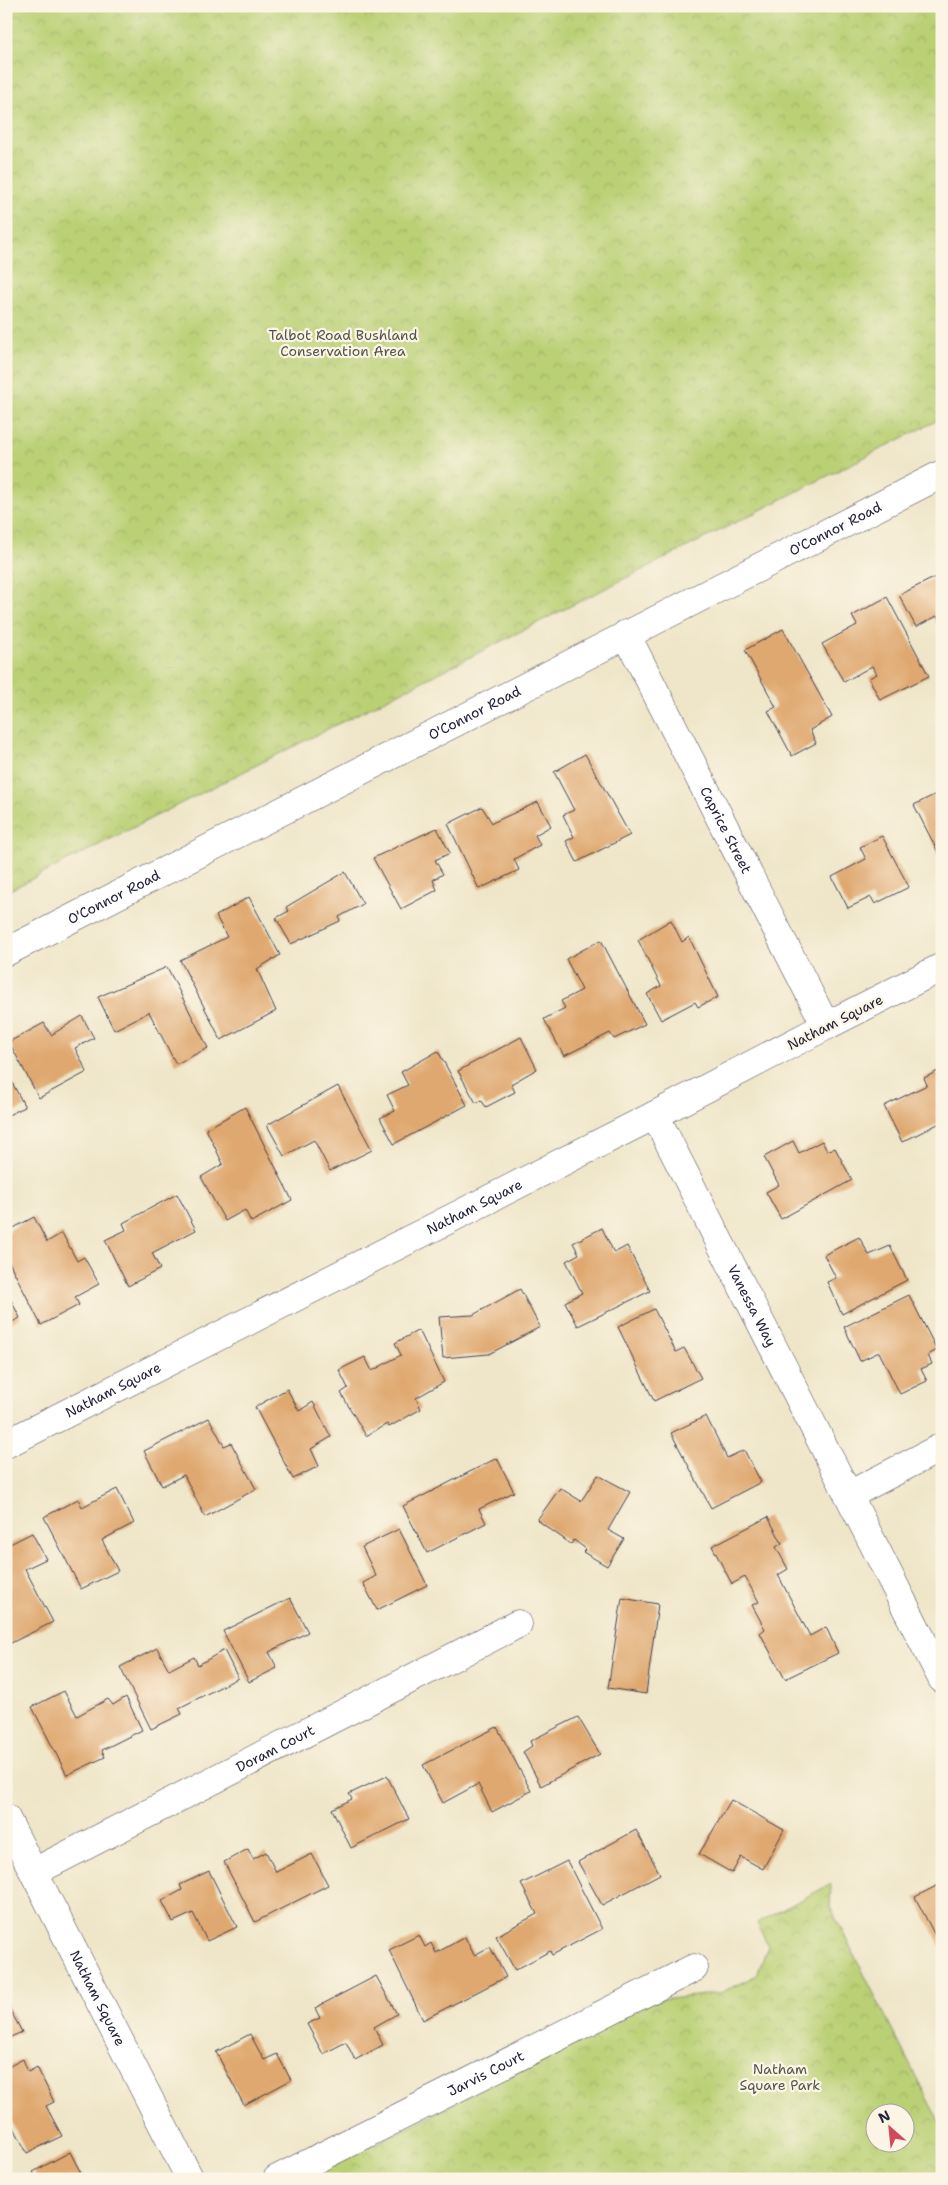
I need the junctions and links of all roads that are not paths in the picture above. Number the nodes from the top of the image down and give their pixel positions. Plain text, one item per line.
1 (942, 474) edge
2 (626, 634) junction
3 (6, 952) edge
4 (942, 967) edge
5 (826, 1026) junction
6 (655, 1115) junction
7 (6, 1444) edge
8 (942, 1447) edge
9 (849, 1495) junction
10 (518, 1624) dead end
11 (942, 1679) edge
12 (6, 1818) edge
13 (34, 1872) junction
14 (694, 1968) dead end
15 (190, 2179) edge
16 (277, 2179) edge

1 - 2 street, O'Connor Road
2 - 3 street, O'Connor Road
2 - 5 street, Caprice Street
4 - 5 street, Natham Square
5 - 6 street, Natham Square
6 - 7 street, Natham Square
6 - 9 street, Vanessa Way
8 - 9 street
9 - 11 street, Vanessa Way
10 - 13 street, Doram Court
12 - 13 street, Natham Square
13 - 15 street, Natham Square
14 - 16 street, Jarvis Court

